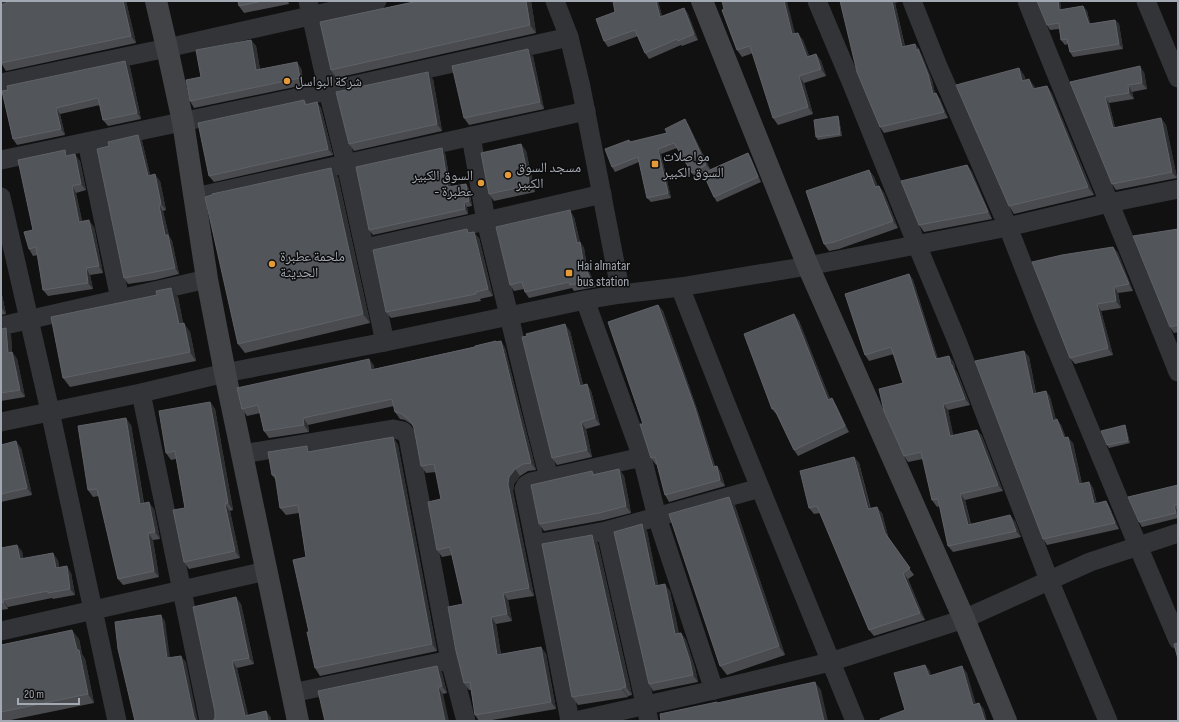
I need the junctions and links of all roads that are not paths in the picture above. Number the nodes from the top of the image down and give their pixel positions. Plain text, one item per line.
1 (7, 1) edge
2 (156, 1) edge
3 (377, 1) edge
4 (555, 1) edge
5 (702, 1) edge
6 (817, 1) edge
7 (912, 1) edge
8 (1027, 1) edge
9 (1146, 1) edge
10 (1, 2) edge
11 (310, 8) edge
12 (569, 37) junction
13 (167, 48) junction
14 (1173, 50) edge
15 (1178, 78) edge
16 (1, 82) edge
17 (328, 92) junction
18 (586, 111) junction
19 (183, 122) junction
20 (471, 136) junction
21 (87, 142) junction
22 (1, 160) edge
23 (346, 164) junction
24 (1178, 189) edge
25 (602, 194) junction
26 (1, 197) edge
27 (195, 197) junction
28 (1109, 203) junction
29 (486, 221) junction
30 (1008, 227) junction
31 (917, 245) junction
32 (365, 248) junction
33 (8, 255) edge
34 (808, 266) junction
35 (208, 279) junction
36 (680, 287) junction
37 (621, 294) junction
38 (120, 299) junction
39 (585, 300) junction
40 (508, 316) junction
41 (30, 320) junction
42 (1, 326) edge
43 (385, 342) junction
44 (1178, 372) edge
45 (225, 373) junction
46 (141, 393) junction
47 (50, 411) junction
48 (1, 422) edge
49 (242, 454) junction
50 (642, 457) junction
51 (549, 478) junction
52 (760, 488) junction
53 (657, 517) junction
54 (606, 531) junction
55 (1178, 533) edge
56 (535, 544) junction
57 (1138, 546) junction
58 (266, 571) junction
59 (1049, 580) junction
60 (182, 590) junction
61 (94, 611) junction
62 (964, 619) junction
63 (1, 631) edge
64 (1178, 640) edge
65 (450, 660) junction
66 (830, 662) junction
67 (714, 690) junction
68 (292, 693) junction
69 (647, 713) edge
70 (117, 721) edge
71 (209, 721) edge
72 (298, 721) edge
73 (466, 721) edge
74 (570, 721) edge
75 (575, 721) edge
76 (855, 721) edge
77 (1006, 721) edge
78 (1108, 721) edge

1 - 10 street
2 - 13 main road
3 - 11 street
4 - 12 street
5 - 34 main road
6 - 31 street
7 - 30 street
8 - 28 street
9 - 14 street
11 - 13 street
11 - 17 street
12 - 17 street
12 - 18 street
13 - 16 street
13 - 19 main road
14 - 15 street
17 - 19 street
17 - 23 street
18 - 20 street
18 - 25 street
19 - 21 street
19 - 27 main road
20 - 23 street
20 - 29 street
21 - 22 street
21 - 38 street
23 - 27 street
23 - 32 street
24 - 28 street
25 - 29 street
25 - 37 street
26 - 33 street
27 - 35 main road
28 - 30 street
28 - 44 street
29 - 32 street
29 - 40 street
30 - 31 street
30 - 57 street
31 - 34 street
31 - 59 street
32 - 43 street
33 - 41 street
34 - 36 street
34 - 62 main road
35 - 38 street
35 - 45 main road
36 - 37 street
36 - 52 street
37 - 39 street
38 - 41 street
39 - 40 street
39 - 50 street
40 - 43 street
40 - 51 street
41 - 42 street
41 - 47 street
43 - 45 street
45 - 46 street
45 - 49 main road
46 - 47 street
46 - 60 street
47 - 48 street
47 - 61 street
49 - 58 main road
49 - 65 street
50 - 51 street
50 - 53 street
51 - 56 street
52 - 53 street
52 - 66 street
53 - 54 street
53 - 67 street
54 - 56 street
54 - 69 street
55 - 57 street
56 - 74 street
57 - 59 street
57 - 64 street
58 - 60 street
58 - 68 main road
59 - 62 street
59 - 78 street
60 - 61 street
60 - 71 street
61 - 63 street
61 - 70 street
62 - 66 street
62 - 77 main road
65 - 68 street
65 - 73 street
66 - 67 street
66 - 76 street
67 - 69 street
68 - 72 main road
69 - 75 street

